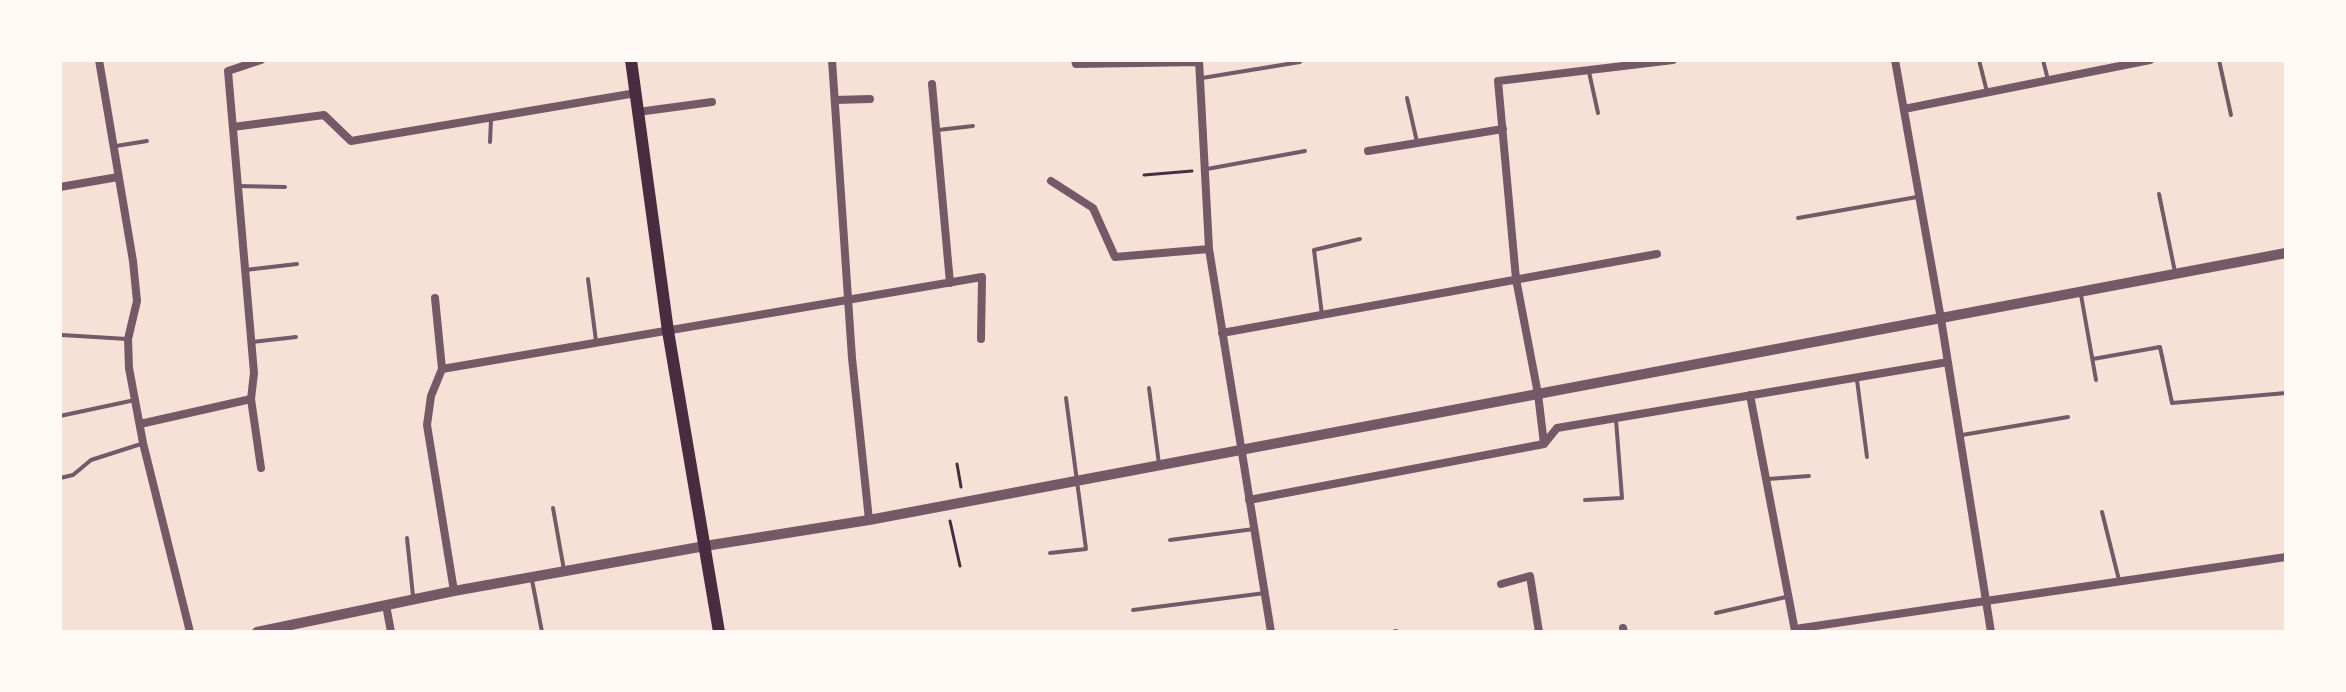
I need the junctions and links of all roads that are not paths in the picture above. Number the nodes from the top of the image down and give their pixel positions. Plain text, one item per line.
1 (99, 60) edge
2 (261, 60) edge
3 (631, 60) edge
4 (832, 60) edge
5 (1075, 60) edge
6 (1300, 60) edge
7 (1673, 60) edge
8 (1895, 60) edge
9 (1979, 60) edge
10 (2043, 60) edge
11 (2150, 60) edge
12 (2219, 60) edge
13 (1199, 61) edge
14 (1589, 70) junction
15 (1200, 78) junction
16 (2048, 80) junction
17 (932, 84) dead end
18 (1987, 92) junction
19 (636, 93) junction
20 (1407, 98) dead end
21 (870, 99) dead end
22 (835, 100) junction
23 (712, 102) dead end
24 (1904, 109) junction
25 (638, 112) junction
26 (1598, 113) dead end
27 (2231, 115) dead end
28 (491, 117) junction
29 (973, 126) dead end
30 (233, 127) junction
31 (1503, 129) junction
32 (936, 130) junction
33 (147, 141) dead end
34 (490, 142) dead end
35 (1417, 143) junction
36 (113, 147) junction
37 (1305, 151) dead end
38 (1368, 151) dead end
39 (1205, 169) junction
40 (118, 177) junction
41 (1051, 181) dead end
42 (238, 186) junction
43 (60, 187) edge
44 (285, 187) dead end
45 (2159, 194) dead end
46 (1919, 197) junction
47 (1798, 218) dead end
48 (1360, 239) dead end
49 (1209, 249) junction
50 (2286, 253) edge
51 (1657, 254) dead end
52 (297, 264) dead end
53 (245, 270) junction
54 (2175, 274) junction
55 (588, 279) dead end
56 (1516, 279) junction
57 (950, 283) junction
58 (2080, 293) junction
59 (435, 298) dead end
60 (848, 300) junction
61 (1322, 315) junction
62 (1941, 319) junction
63 (668, 331) junction
64 (1222, 333) junction
65 (62, 335) dead end
66 (296, 337) dead end
67 (128, 339) junction
68 (981, 339) dead end
69 (252, 342) junction
70 (597, 343) junction
71 (2093, 359) junction
72 (1948, 362) junction
73 (442, 369) junction
74 (1856, 377) junction
75 (2096, 380) dead end
76 (1149, 388) dead end
77 (2286, 393) edge
78 (1538, 394) junction
79 (1750, 395) junction
80 (1066, 398) dead end
81 (251, 399) junction
82 (135, 400) junction
83 (60, 416) edge
84 (2068, 417) dead end
85 (1615, 418) junction
86 (140, 424) junction
87 (1959, 436) junction
88 (143, 443) junction
89 (1544, 444) junction
90 (1240, 449) junction
91 (1867, 457) dead end
92 (1159, 464) junction
93 (261, 468) dead end
94 (1809, 476) dead end
95 (60, 478) edge
96 (1766, 479) junction
97 (1077, 480) junction
98 (1249, 500) junction
99 (1585, 500) dead end
100 (553, 508) dead end
101 (2102, 512) dead end
102 (869, 520) junction
103 (1254, 529) junction
104 (407, 538) dead end
105 (1170, 540) dead end
106 (705, 546) junction
107 (1050, 553) dead end
108 (2286, 557) edge
109 (565, 572) junction
110 (531, 578) junction
111 (2120, 582) junction
112 (1501, 584) dead end
113 (454, 591) junction
114 (1265, 593) junction
115 (1788, 596) junction
116 (413, 599) junction
117 (1986, 603) junction
118 (386, 605) junction
119 (1133, 610) dead end
120 (1716, 613) dead end
121 (1795, 630) edge
122 (190, 632) edge
123 (257, 632) edge
124 (391, 632) edge
125 (542, 632) edge
126 (719, 632) edge
127 (1271, 632) edge
128 (1539, 632) edge
129 (1991, 632) edge

1 - 36 street
2 - 30 street
3 - 19 main road
4 - 22 street
5 - 13 street
6 - 15 lane
7 - 14 street
8 - 24 street
9 - 18 lane
10 - 16 lane
11 - 16 street
12 - 27 lane
13 - 15 street
14 - 26 lane
14 - 31 street
15 - 39 street
16 - 18 street
17 - 32 street
18 - 24 street
19 - 25 main road
19 - 28 street
20 - 35 lane
21 - 22 street
22 - 60 street
23 - 25 street
24 - 46 street
25 - 63 main road
28 - 30 street
28 - 34 lane
29 - 32 lane
30 - 42 street
31 - 35 street
31 - 56 street
32 - 57 street
33 - 36 lane
35 - 38 street
36 - 40 street
37 - 39 lane
39 - 49 street
40 - 43 street
40 - 67 street
41 - 49 street
42 - 44 lane
42 - 53 street
45 - 54 lane
46 - 47 lane
46 - 62 street
48 - 61 lane
49 - 64 street
50 - 54 street
51 - 56 street
52 - 53 lane
53 - 69 street
54 - 58 street
55 - 70 lane
56 - 61 street
56 - 78 street
57 - 60 street
57 - 68 street
58 - 62 street
58 - 71 lane
59 - 73 street
60 - 63 street
60 - 102 street
61 - 64 street
62 - 72 street
62 - 78 street
63 - 70 street
63 - 106 main road
64 - 90 street
65 - 67 lane
66 - 69 lane
67 - 82 street
69 - 81 street
70 - 73 street
71 - 75 lane
71 - 77 lane
72 - 74 street
72 - 87 street
73 - 113 street
74 - 79 street
74 - 91 lane
76 - 92 lane
78 - 89 street
78 - 90 street
79 - 85 street
79 - 96 street
80 - 97 lane
81 - 86 street
81 - 93 street
82 - 83 lane
82 - 86 street
84 - 87 lane
85 - 89 street
85 - 99 lane
86 - 88 street
87 - 117 street
88 - 95 lane
88 - 122 street
89 - 98 street
90 - 92 street
90 - 98 street
92 - 97 street
94 - 96 lane
96 - 115 street
97 - 102 street
97 - 107 lane
98 - 103 street
100 - 109 lane
101 - 111 lane
102 - 106 street
103 - 105 lane
103 - 114 street
104 - 116 lane
106 - 109 street
106 - 126 main road
108 - 111 street
109 - 110 street
110 - 113 street
110 - 125 lane
111 - 117 street
112 - 128 street
113 - 116 street
114 - 119 lane
114 - 127 street
115 - 120 lane
115 - 121 street
116 - 118 street
117 - 121 street
117 - 129 street
118 - 123 street
118 - 124 street

